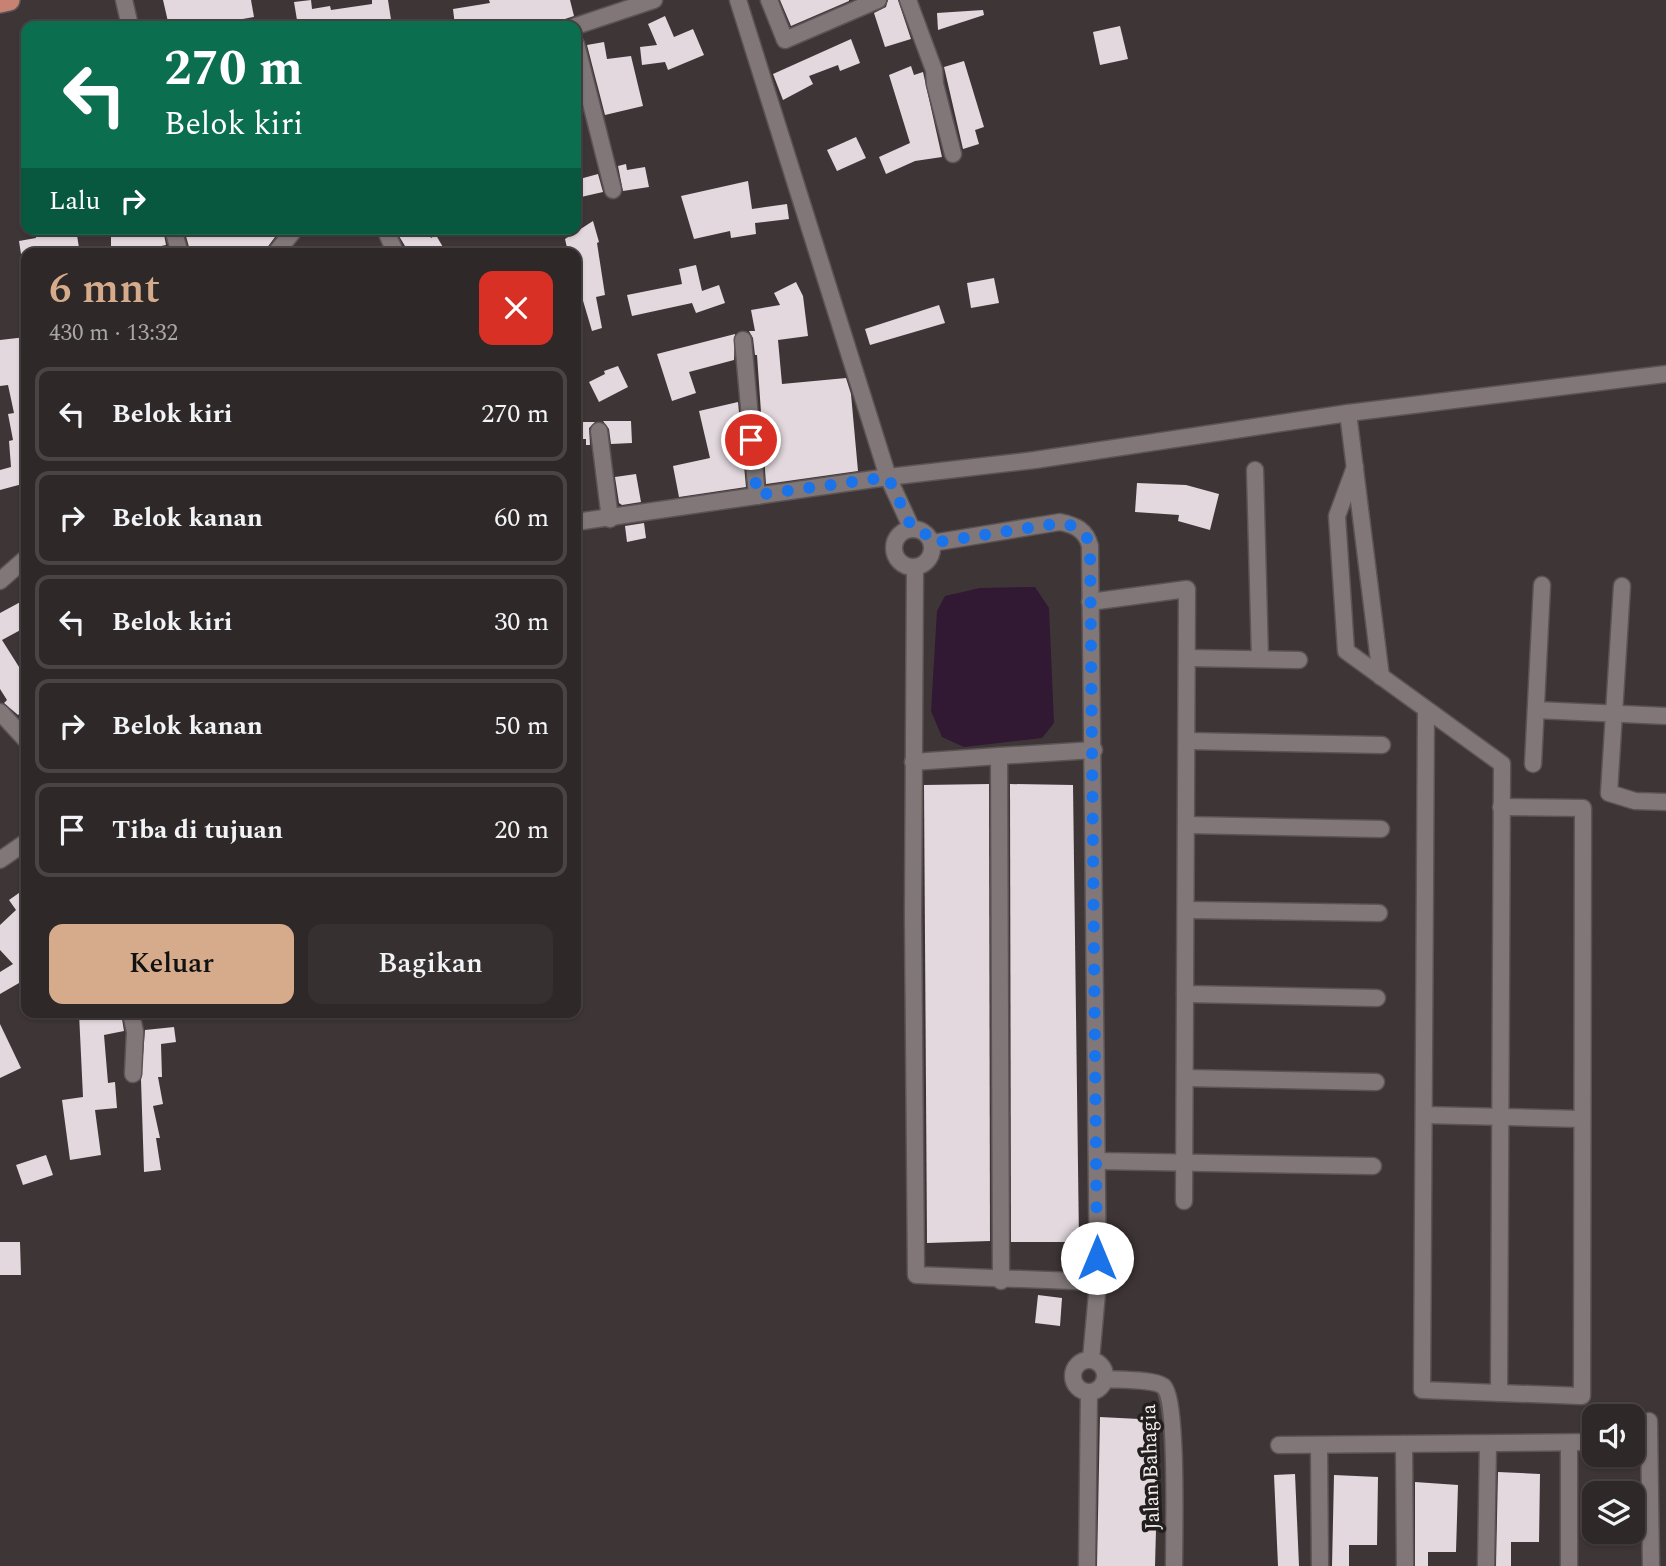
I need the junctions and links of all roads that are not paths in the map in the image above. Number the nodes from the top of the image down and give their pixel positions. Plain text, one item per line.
1 (9, 0) edge
2 (124, 0) edge
3 (653, 0) edge
4 (738, 0) edge
5 (769, 0) edge
6 (878, 0) edge
7 (908, 0) edge
8 (0, 2) edge
9 (129, 21) edge
10 (581, 24) edge
11 (581, 64) edge
12 (953, 154) dead end
13 (613, 190) dead end
14 (743, 340) dead end
15 (1666, 374) edge
16 (1348, 413) junction
17 (598, 431) dead end
18 (1355, 467) junction
19 (1255, 470) dead end
20 (888, 477) junction
21 (757, 495) junction
22 (610, 519) junction
23 (581, 522) edge
24 (912, 528) junction
25 (932, 543) junction
26 (21, 562) edge
27 (915, 567) junction
28 (0, 581) edge
29 (1542, 585) dead end
30 (1622, 586) dead end
31 (1090, 602) junction
32 (1187, 657) junction
33 (1260, 659) junction
34 (1299, 660) dead end
35 (1381, 677) junction
36 (1426, 709) junction
37 (1536, 710) junction
38 (0, 712) edge
39 (1614, 714) junction
40 (1666, 716) edge
41 (21, 735) edge
42 (1187, 741) junction
43 (1382, 745) dead end
44 (1094, 750) junction
45 (999, 756) junction
46 (913, 762) junction
47 (1533, 764) dead end
48 (1666, 802) edge
49 (1501, 807) junction
50 (1186, 825) junction
51 (1381, 829) dead end
52 (21, 845) edge
53 (0, 860) edge
54 (1186, 909) junction
55 (1379, 914) dead end
56 (1185, 994) junction
57 (1377, 998) dead end
58 (132, 1018) edge
59 (133, 1074) dead end
60 (1185, 1078) junction
61 (1376, 1082) dead end
62 (1424, 1115) junction
63 (1500, 1117) junction
64 (1582, 1119) junction
65 (1097, 1161) junction
66 (1185, 1163) junction
67 (1373, 1166) dead end
68 (1185, 1201) dead end
69 (1002, 1280) junction
70 (1098, 1282) junction
71 (1091, 1359) junction
72 (1105, 1379) junction
73 (1089, 1393) junction
74 (1499, 1393) junction
75 (1648, 1421) dead end
76 (1645, 1430) edge
77 (1582, 1442) edge
78 (1569, 1443) junction
79 (1404, 1444) junction
80 (1488, 1444) junction
81 (1279, 1445) dead end
82 (1320, 1446) junction
83 (1645, 1454) edge
84 (1658, 1496) edge
85 (1087, 1566) edge
86 (1174, 1566) edge
87 (1320, 1566) edge
88 (1405, 1566) edge
89 (1486, 1566) edge
90 (1569, 1566) edge
91 (1651, 1566) edge

1 - 8 main road
2 - 9 street
3 - 10 street
4 - 20 street
5 - 6 street
7 - 12 street
11 - 13 street
14 - 21 street
15 - 16 street
16 - 18 street
16 - 20 street
17 - 22 street
18 - 35 street
18 - 35 street
19 - 33 street
20 - 21 street
20 - 24 street
21 - 22 street
22 - 23 street
24 - 25 street
24 - 27 street
25 - 27 street
25 - 31 street
26 - 28 street
27 - 46 street
29 - 37 street
30 - 39 street
31 - 32 street
31 - 44 street
32 - 33 street
32 - 42 street
33 - 34 street
35 - 36 street
36 - 49 street
36 - 62 street
37 - 39 street
37 - 47 street
38 - 41 street
39 - 40 street
39 - 48 street
42 - 43 street
42 - 50 street
44 - 45 street
44 - 65 street
45 - 46 street
45 - 69 street
46 - 69 street
49 - 63 street
49 - 64 street
50 - 51 street
50 - 54 street
52 - 53 street
54 - 55 street
54 - 56 street
56 - 57 street
56 - 60 street
58 - 59 street
60 - 61 street
60 - 66 street
62 - 63 street
62 - 74 street
63 - 64 street
63 - 74 street
64 - 74 street
65 - 66 street
65 - 70 street
66 - 67 street
66 - 68 street
69 - 70 street
70 - 71 street
71 - 72 street
71 - 73 street
72 - 73 street
72 - 86 street, Jalan Bahagia
73 - 85 street
75 - 76 street
77 - 78 street
78 - 80 street
78 - 90 street
79 - 80 street
79 - 82 street
79 - 88 street
80 - 89 street
81 - 82 street
82 - 87 street
83 - 84 street
84 - 91 street

